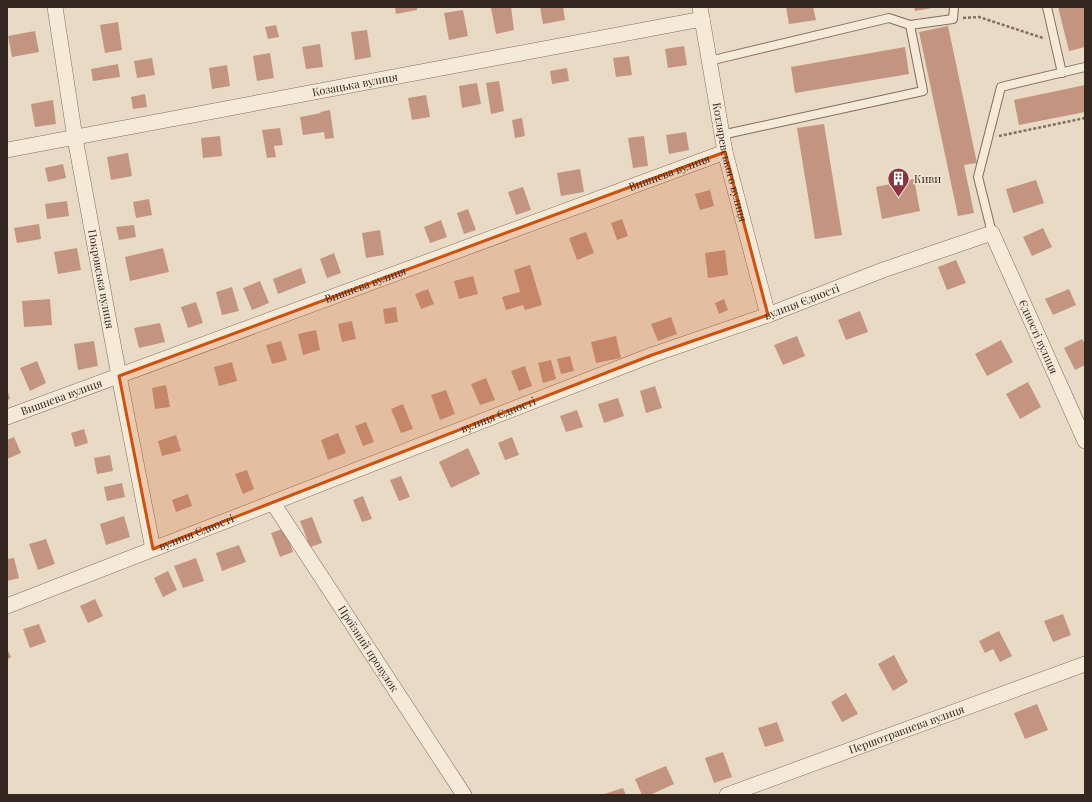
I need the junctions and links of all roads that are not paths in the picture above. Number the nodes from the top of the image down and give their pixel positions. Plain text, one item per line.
1 (56, 7) edge
2 (954, 7) edge
3 (1047, 7) edge
4 (701, 13) edge
5 (910, 25) junction
6 (709, 61) junction
7 (1085, 67) edge
8 (1062, 73) junction
9 (722, 134) junction
10 (75, 138) junction
11 (7, 150) edge
12 (724, 152) junction
13 (992, 233) junction
14 (768, 315) junction
15 (119, 376) junction
16 (7, 417) edge
17 (1085, 441) edge
18 (273, 503) junction
19 (153, 549) junction
20 (7, 606) edge
21 (1085, 664) edge
22 (464, 795) edge
23 (729, 795) edge

1 - 10 street, Покровська вулиця
2 - 5 lane
3 - 8 lane
4 - 6 street, Котляревського вулиця
4 - 10 street, Козацька вулиця
5 - 6 lane
5 - 9 lane
6 - 9 street, Котляревського вулиця
7 - 8 lane
8 - 13 lane
9 - 12 street, Котляревського вулиця
10 - 11 street, Козацька вулиця
10 - 15 street, Покровська вулиця
12 - 14 street, Котляревського вулиця
12 - 15 street, Вишнева вулиця
13 - 14 street, вулиця Єдності
13 - 17 street, Єдності вулиця
14 - 18 street, вулиця Єдності
15 - 16 street, Вишнева вулиця
15 - 19 street, Покровська вулиця
18 - 19 street, вулиця Єдності
18 - 22 street, Проїзний провулок
19 - 20 street, вулиця Єдності
21 - 23 street, Першотравнева вулиця

